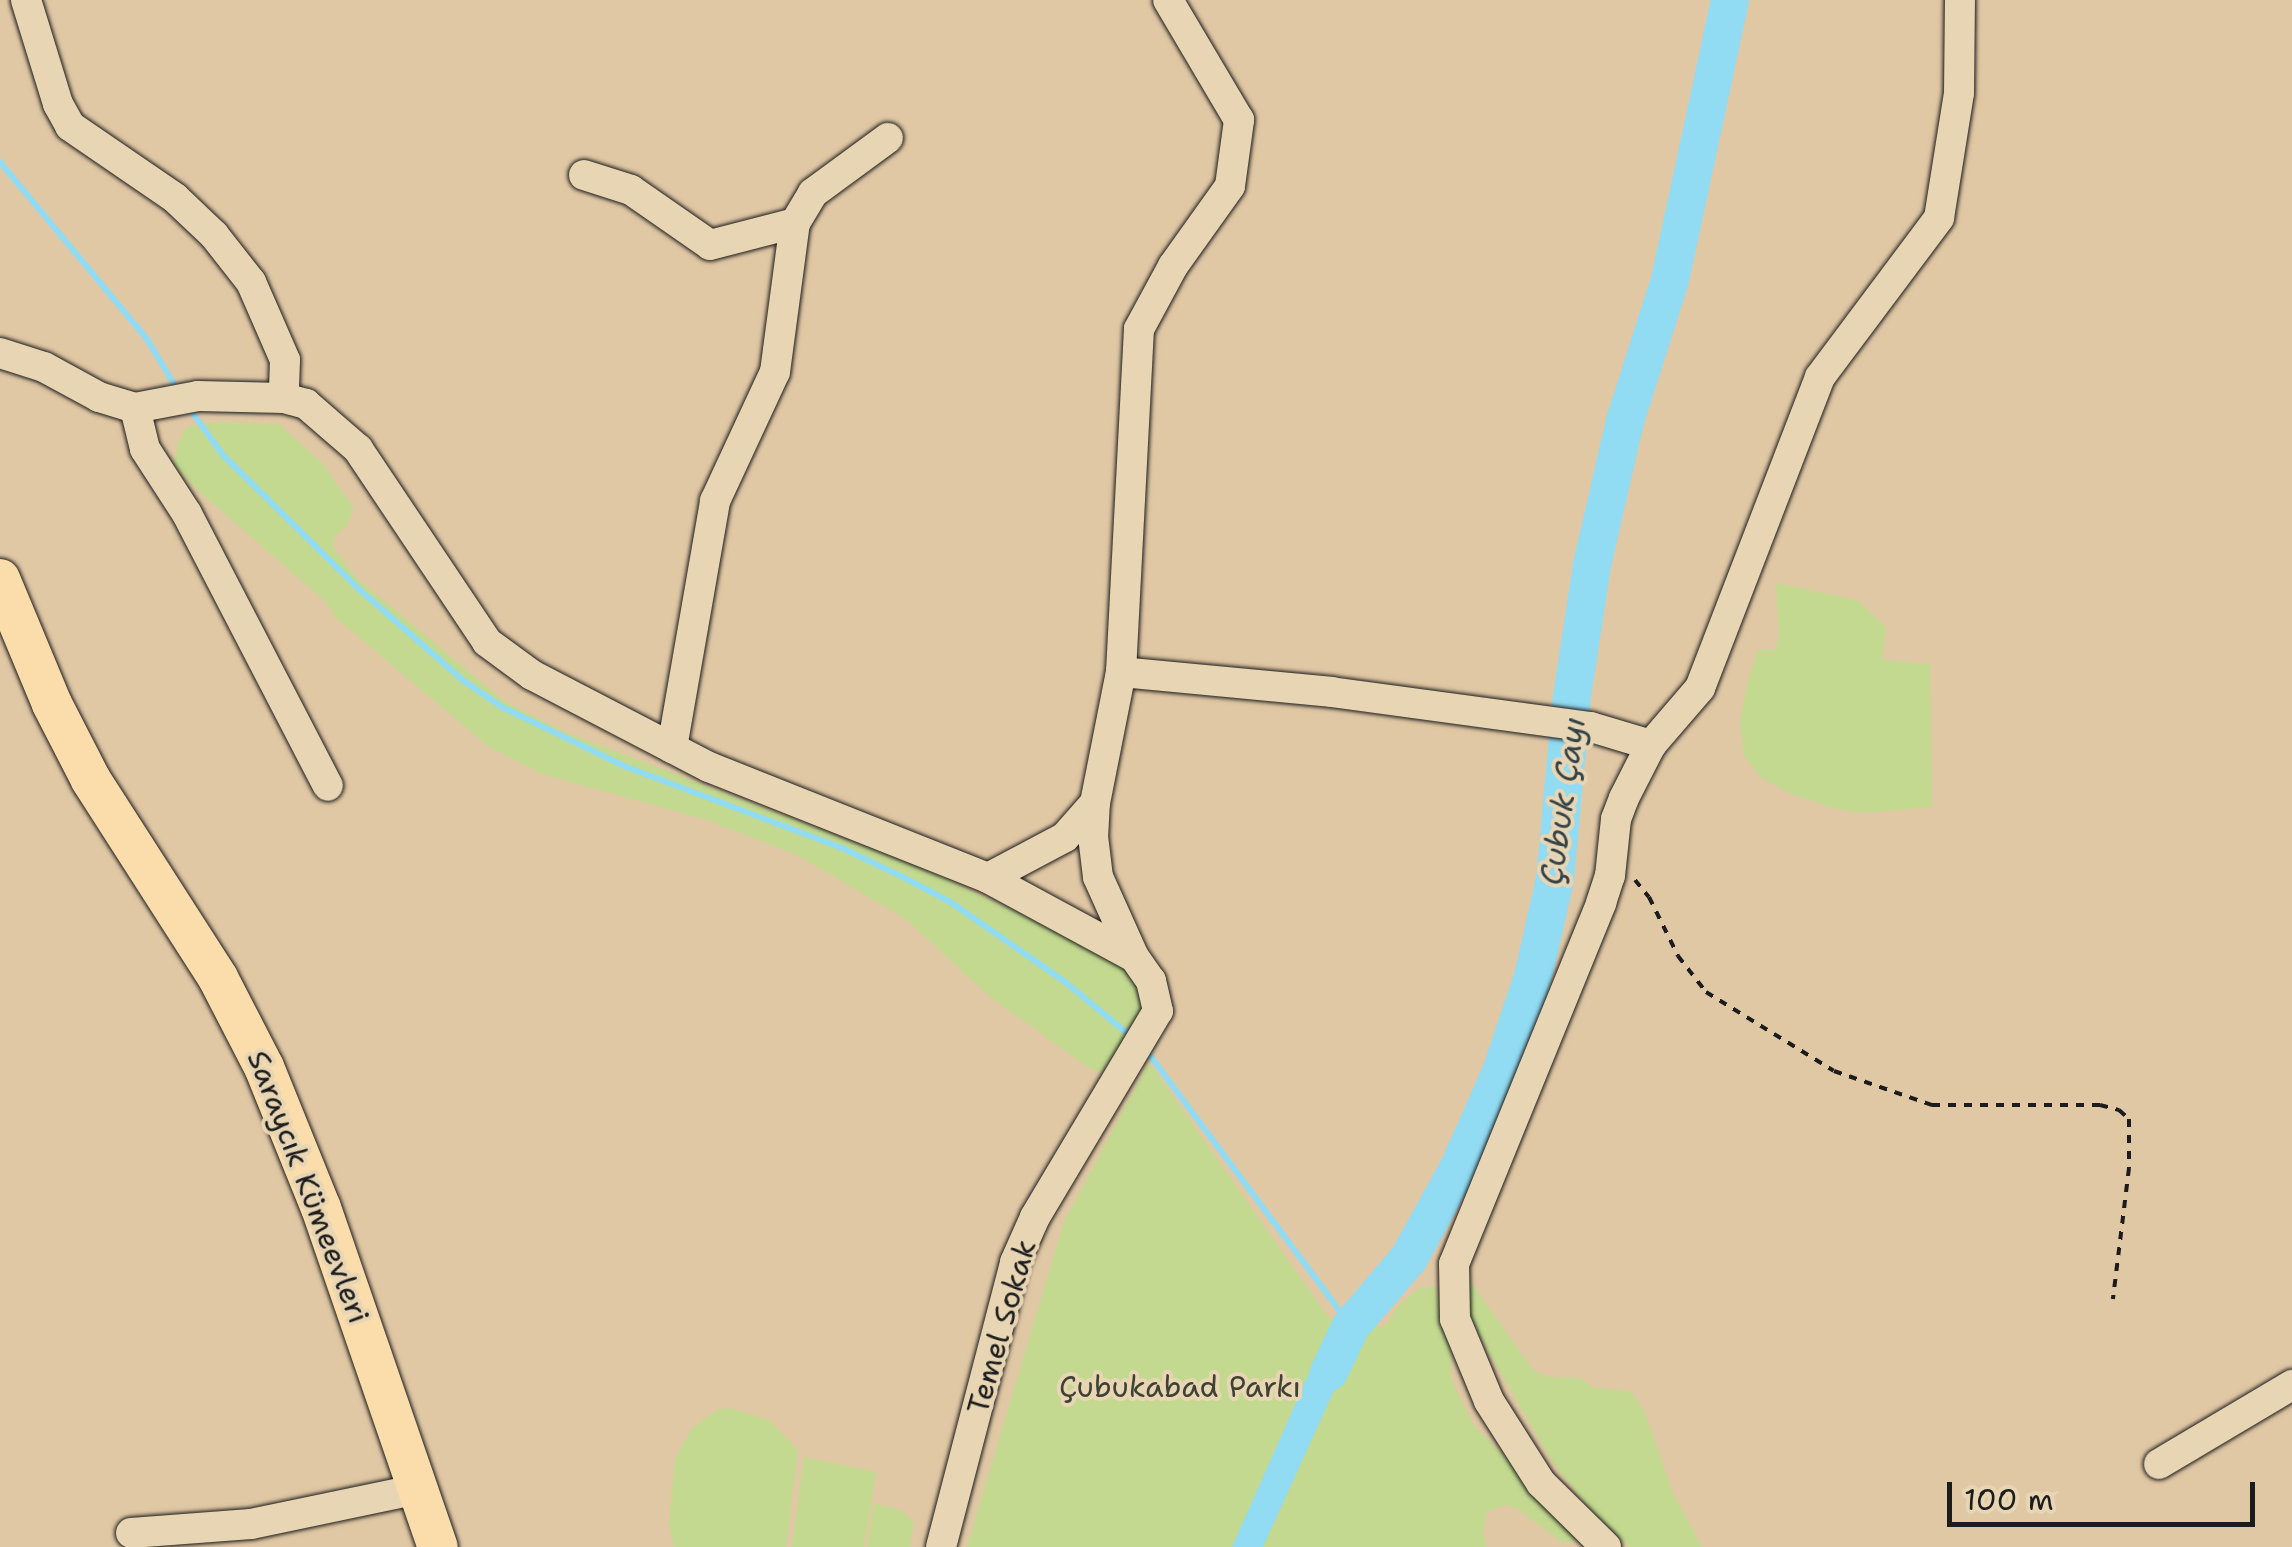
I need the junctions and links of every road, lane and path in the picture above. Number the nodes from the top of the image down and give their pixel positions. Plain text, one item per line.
1 (26, 0) edge
2 (1168, 0) edge
3 (1960, 0) edge
4 (888, 138) dead end
5 (584, 175) dead end
6 (795, 222) junction
7 (0, 352) edge
8 (284, 398) junction
9 (135, 408) junction
10 (0, 579) edge
11 (1120, 672) junction
12 (1651, 745) junction
13 (672, 748) junction
14 (328, 786) dead end
15 (1095, 803) junction
16 (1614, 855) junction
17 (988, 878) junction
18 (1134, 956) junction
19 (2113, 1299) dead end
20 (2292, 1385) edge
21 (2160, 1464) dead end
22 (418, 1489) junction
23 (131, 1533) dead end
24 (438, 1547) edge
25 (941, 1547) edge
26 (1606, 1547) edge

1 - 8 street
2 - 11 street
3 - 12 street
4 - 6 street
5 - 6 street
6 - 13 street
7 - 9 street
8 - 9 street
8 - 13 street
9 - 14 street
10 - 22 main road, Saraycık Kümeevleri
11 - 12 street
11 - 15 street
12 - 16 street
13 - 17 street
15 - 17 street
15 - 18 street
16 - 19 path
16 - 26 street
17 - 18 street
18 - 25 street, Temel Sokak
20 - 21 street
22 - 23 street
22 - 24 main road, Saraycık Kümeevleri

